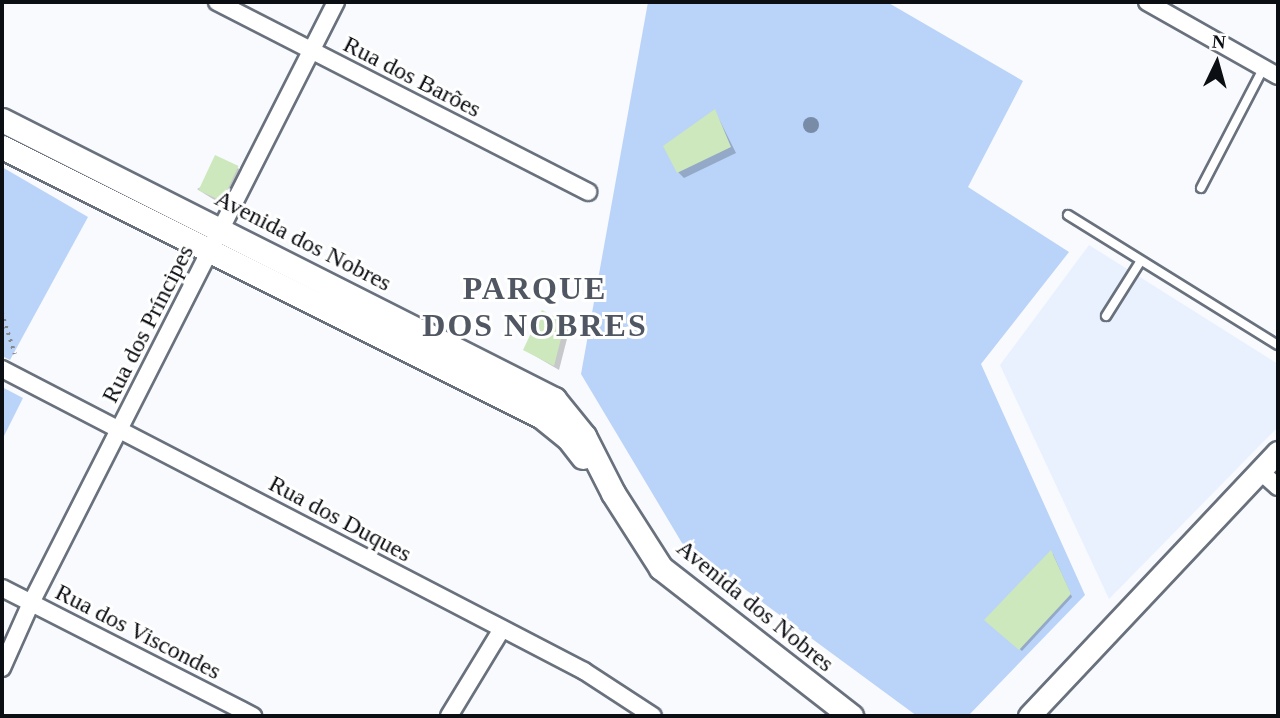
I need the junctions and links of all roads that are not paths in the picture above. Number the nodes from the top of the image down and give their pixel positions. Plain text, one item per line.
1 (217, 2) edge
2 (337, 2) edge
3 (1147, 2) edge
4 (312, 51) junction
5 (1264, 67) junction
6 (1278, 76) edge
7 (2, 120) edge
8 (2, 147) edge
9 (1201, 188) dead end
10 (588, 192) dead end
11 (1068, 215) dead end
12 (223, 229) junction
13 (211, 252) junction
14 (1140, 262) junction
15 (1106, 316) dead end
16 (1278, 345) edge
17 (5, 370) edge
18 (119, 430) junction
19 (1278, 452) edge
20 (1260, 471) junction
21 (1278, 487) edge
22 (613, 493) junction
23 (2, 588) edge
24 (31, 603) junction
25 (502, 629) junction
26 (2, 668) edge
27 (253, 716) edge
28 (449, 716) edge
29 (653, 716) edge
30 (849, 716) edge
31 (1029, 716) edge

1 - 4 street, Rua dos Barões
2 - 4 street, Rua dos Príncipes
3 - 5 street
4 - 10 street, Rua dos Barões
4 - 12 street, Rua dos Príncipes
5 - 6 street
5 - 9 lane
7 - 12 main road, Avenida dos Nobres
8 - 13 main road, Avenida dos Nobres
11 - 14 lane
12 - 13 street, Rua dos Príncipes
12 - 22 main road, Avenida dos Nobres
13 - 18 street, Rua dos Príncipes
13 - 22 main road, Avenida dos Nobres
14 - 15 lane
14 - 16 lane
17 - 18 street, Rua dos Duques
18 - 24 street, Rua dos Príncipes
18 - 25 street, Rua dos Duques
19 - 20 street
20 - 21 street
20 - 31 street
22 - 30 main road, Avenida dos Nobres
23 - 24 street, Rua dos Viscondes
24 - 26 street, Rua dos Príncipes
24 - 27 street, Rua dos Viscondes
25 - 28 street
25 - 29 street, Rua dos Duques

